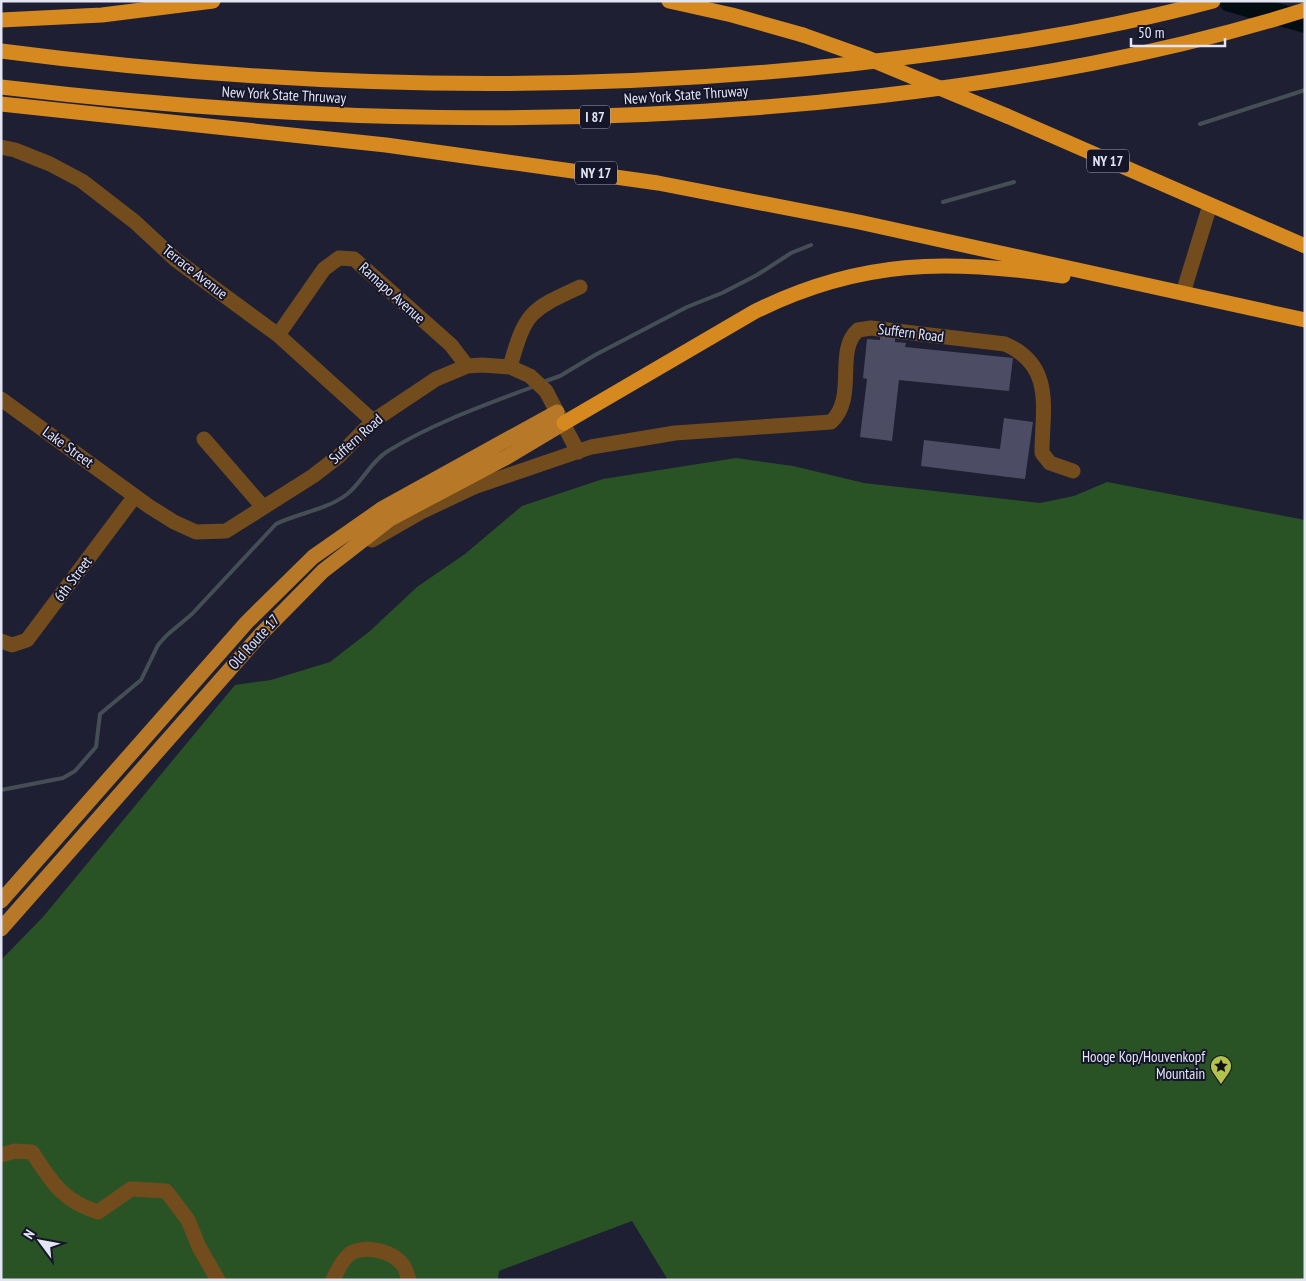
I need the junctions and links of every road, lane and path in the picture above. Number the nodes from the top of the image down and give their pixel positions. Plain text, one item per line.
1 (213, 1) edge
2 (669, 1) edge
3 (1213, 1) edge
4 (139, 6) edge
5 (1305, 10) edge
6 (1, 20) edge
7 (1, 52) edge
8 (1, 87) edge
9 (1, 104) edge
10 (1, 147) edge
11 (1210, 205) junction
12 (1305, 246) edge
13 (580, 287) dead end
14 (1183, 293) junction
15 (1305, 320) edge
16 (278, 335) junction
17 (467, 366) junction
18 (510, 367) junction
19 (1, 399) edge
20 (560, 417) junction
21 (373, 422) junction
22 (204, 439) dead end
23 (578, 452) junction
24 (1073, 471) dead end
25 (135, 496) junction
26 (263, 507) junction
27 (281, 612) junction
28 (1, 641) edge
29 (1, 901) edge
30 (1, 929) edge
31 (1, 1156) edge
32 (218, 1280) edge
33 (333, 1280) edge
34 (409, 1280) edge

1 - 4 highway
2 - 11 highway, NY 17, bridge
3 - 7 highway, New York State Thruway
4 - 6 highway
5 - 8 highway, New York State Thruway / I 87
9 - 14 highway, NY 17
10 - 16 street, Terrace Avenue
11 - 12 highway, NY 17
11 - 14 street
13 - 18 street
14 - 15 highway, NY 17
14 - 20 highway
16 - 17 street, Ramapo Avenue
16 - 21 street, Terrace Avenue
17 - 18 street, Suffern Road
17 - 21 street, Suffern Road
18 - 20 street, Suffern Road
19 - 25 street, Lake Street
20 - 23 street, Suffern Road
20 - 27 main road, Old Route 17
20 - 29 main road, Old Route 17
21 - 26 street, Suffern Road
22 - 26 street
23 - 24 street, Suffern Road
23 - 27 street, Suffern Road
25 - 26 street, Suffern Road
25 - 28 street, 6th Street
27 - 30 main road, Old Route 17
31 - 32 street
33 - 34 street

